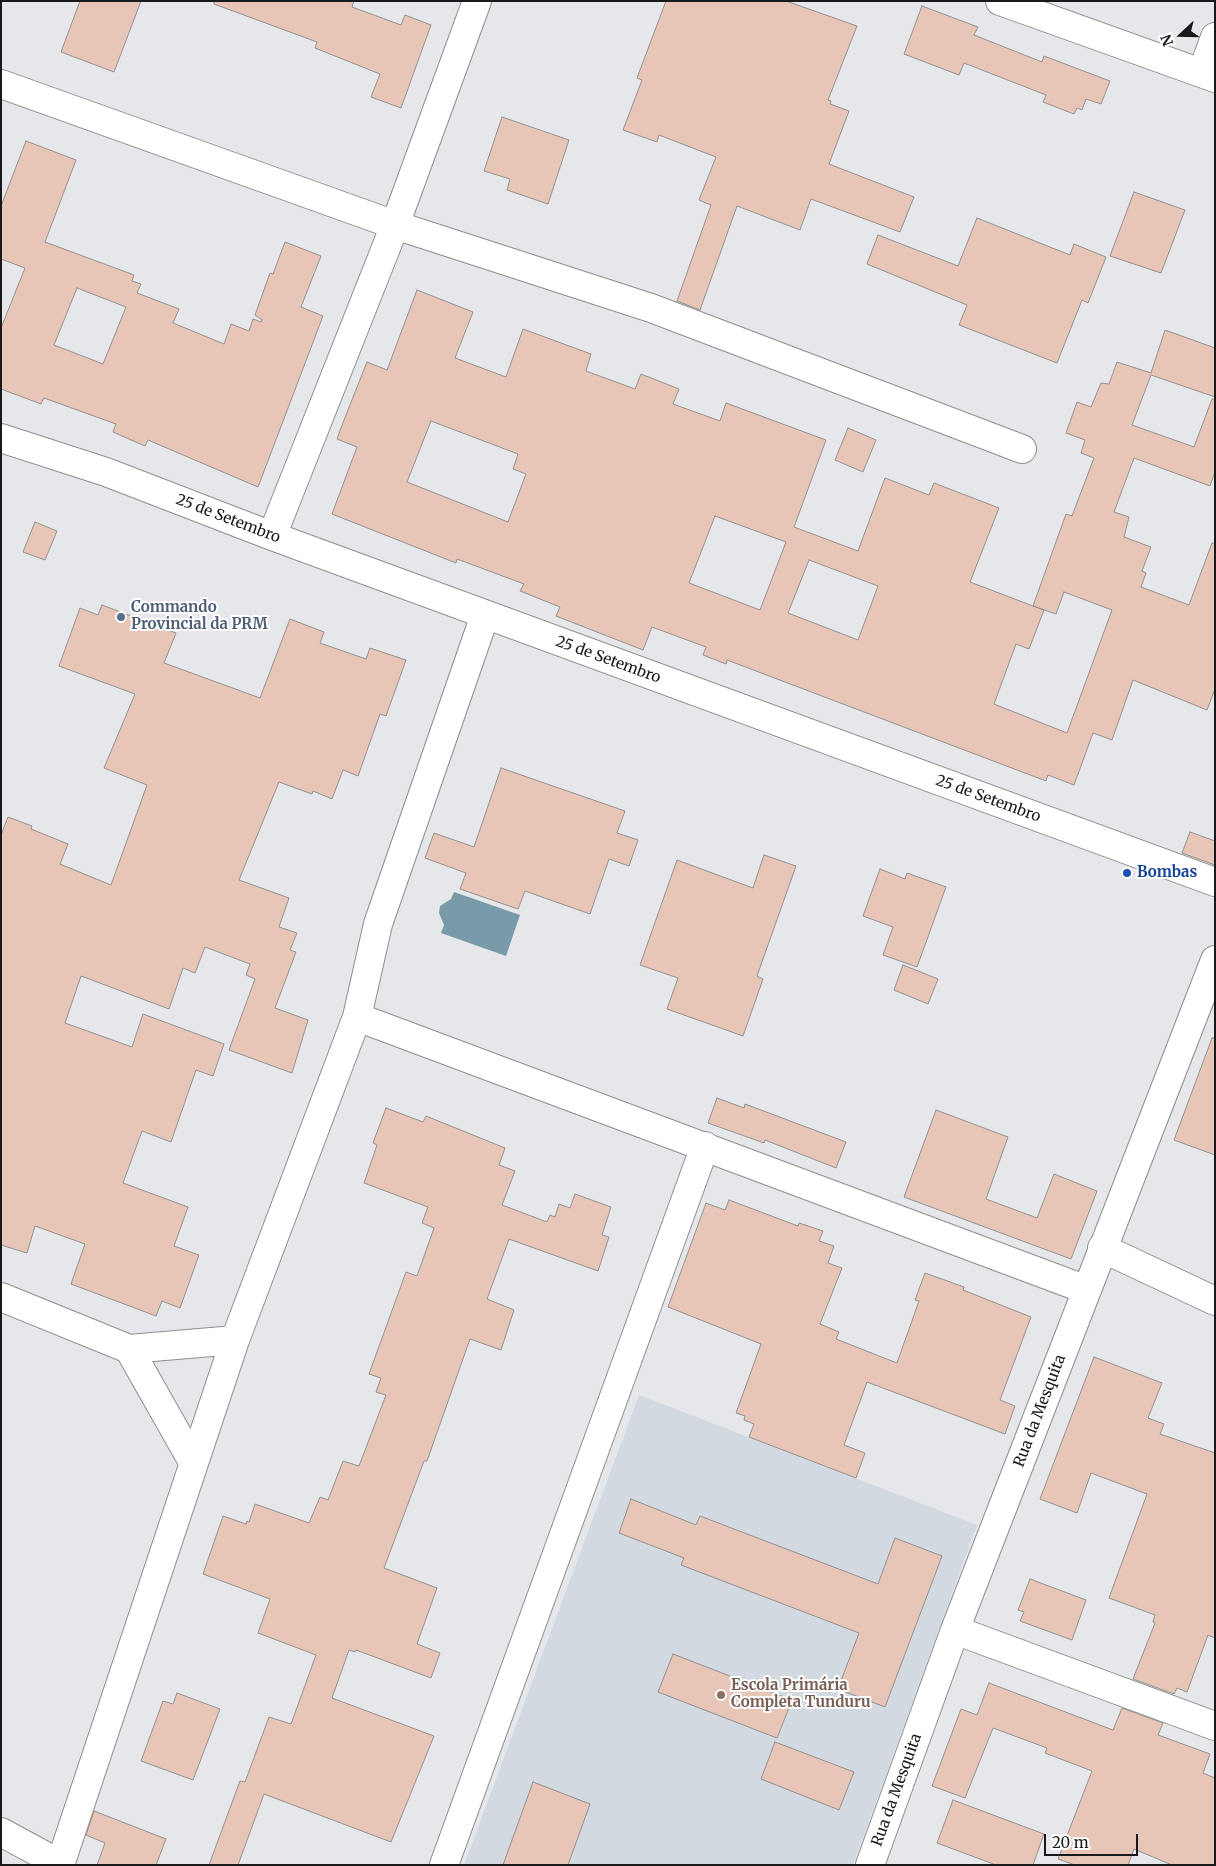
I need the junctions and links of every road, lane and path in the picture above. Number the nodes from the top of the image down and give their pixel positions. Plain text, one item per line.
1 (477, 1) edge
2 (1000, 1) edge
3 (1215, 37) edge
4 (1208, 76) edge
5 (1, 84) edge
6 (395, 225) junction
7 (1, 438) edge
8 (1022, 449) dead end
9 (272, 536) junction
10 (485, 615) junction
11 (1215, 882) edge
12 (1215, 960) edge
13 (357, 1017) junction
14 (706, 1146) junction
15 (1102, 1248) junction
16 (1087, 1290) junction
17 (1, 1297) edge
18 (1215, 1300) edge
19 (235, 1340) junction
20 (129, 1349) junction
21 (193, 1462) junction
22 (955, 1630) junction
23 (1215, 1726) edge
24 (1, 1832) edge
25 (60, 1864) edge
26 (444, 1865) edge
27 (870, 1865) edge

1 - 6 street
2 - 4 street
3 - 4 street
5 - 6 street
6 - 8 street
6 - 9 street
7 - 9 street, 25 de Setembro
9 - 10 street, 25 de Setembro
10 - 11 street, 25 de Setembro
10 - 13 street
12 - 15 street, Rua da Mesquita
13 - 14 street
13 - 19 street
14 - 16 street
14 - 26 street
15 - 16 street, Rua da Mesquita
15 - 18 street
16 - 22 street, Rua da Mesquita
17 - 20 street
19 - 20 street
19 - 21 street
20 - 21 street
21 - 25 street
22 - 23 street
22 - 27 street, Rua da Mesquita
24 - 25 street

